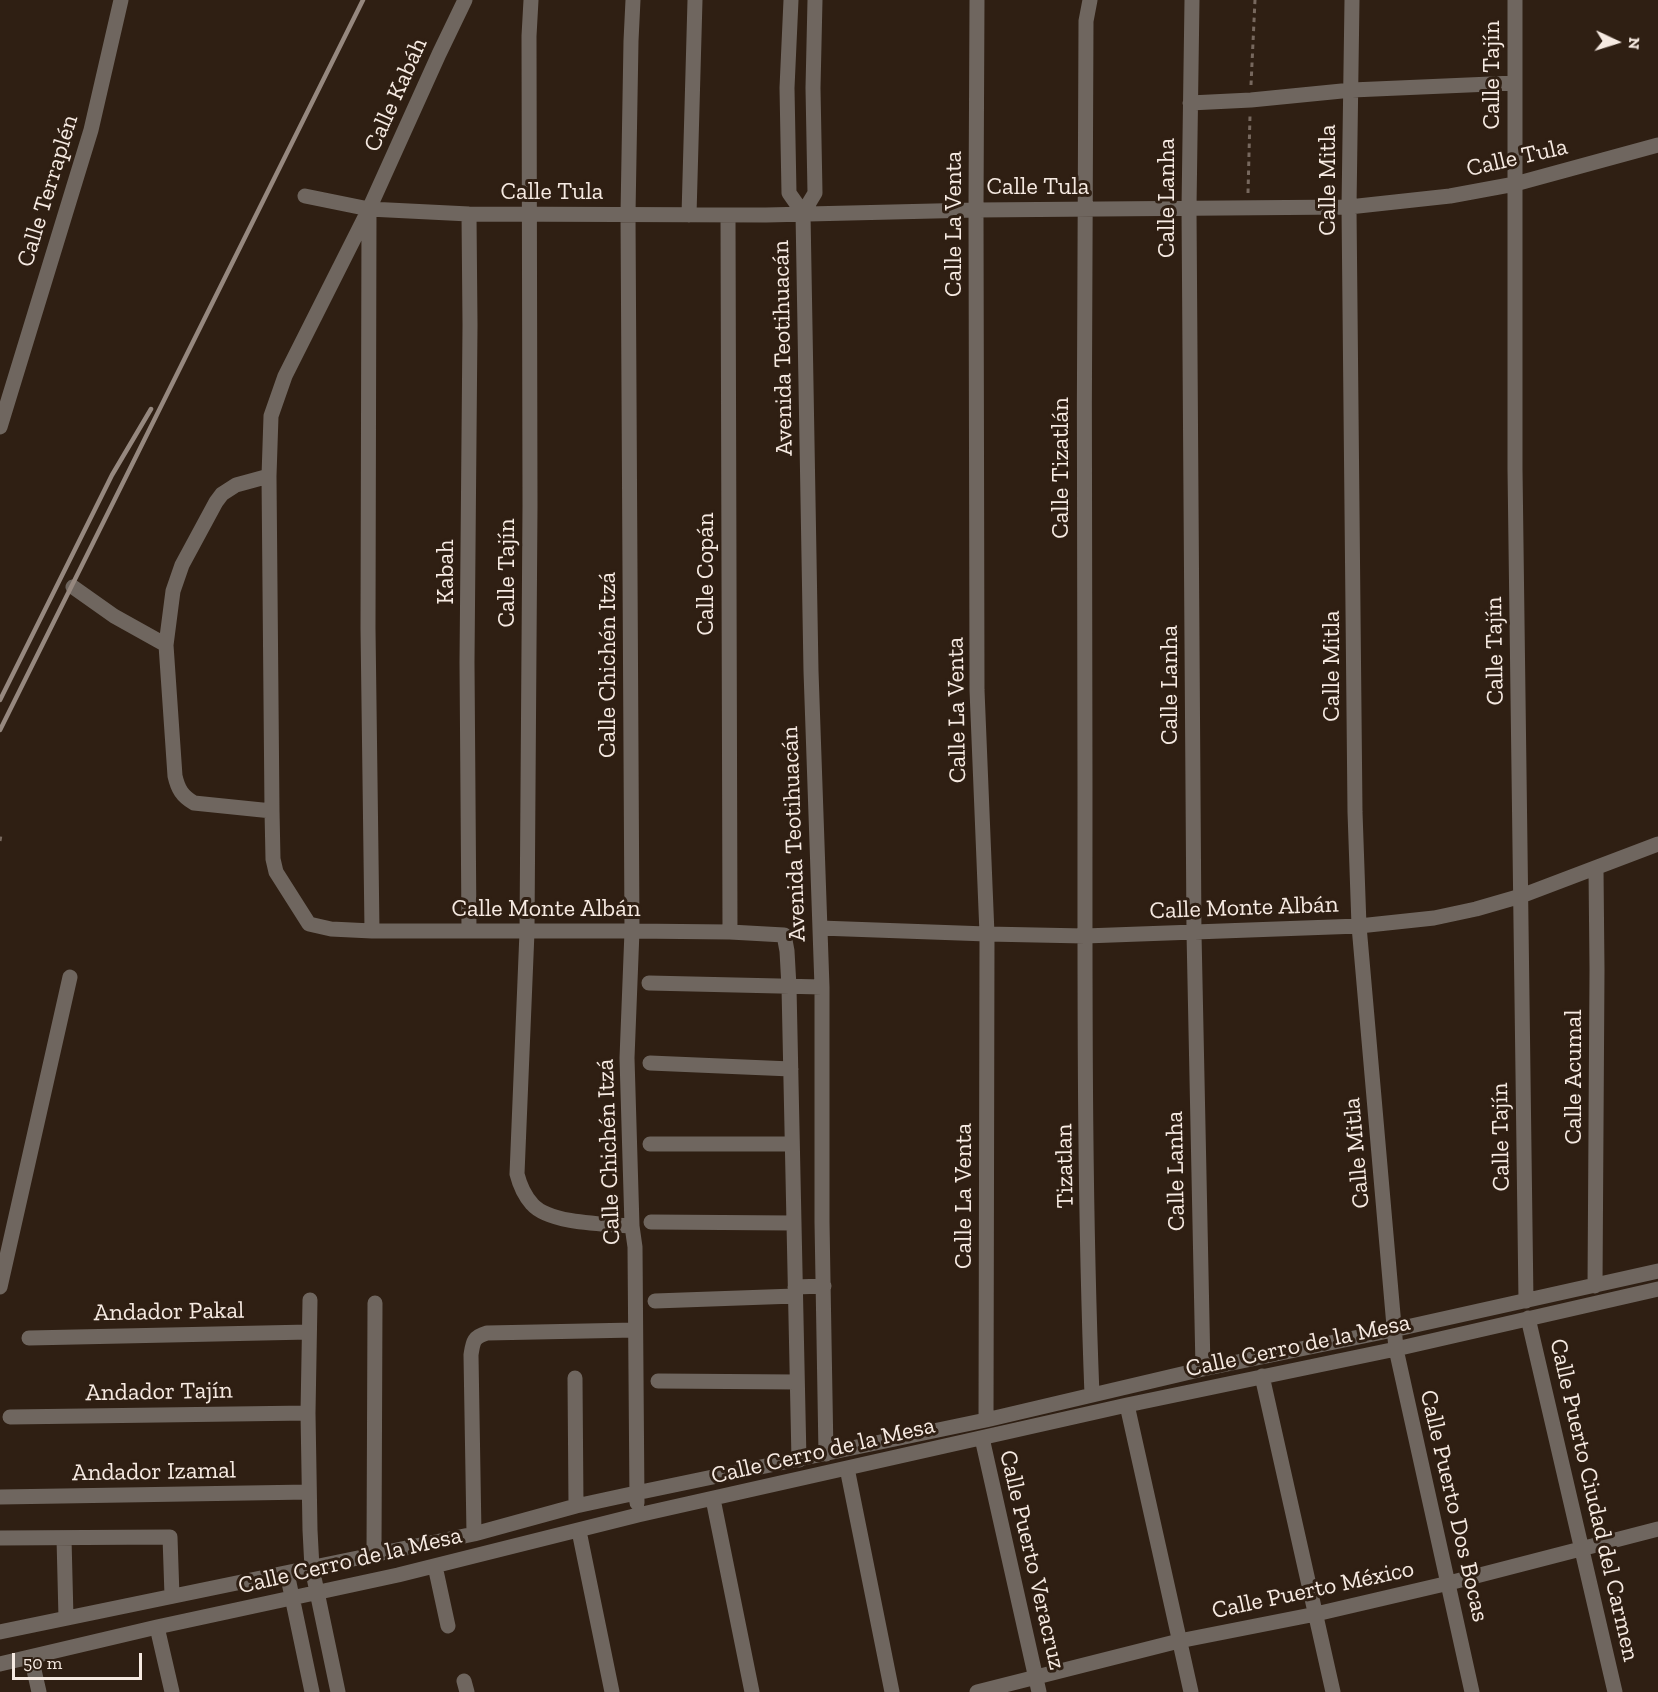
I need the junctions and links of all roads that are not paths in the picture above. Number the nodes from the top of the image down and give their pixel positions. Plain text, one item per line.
1 (121, 0) edge
2 (465, 0) edge
3 (531, 0) edge
4 (633, 0) edge
5 (695, 0) edge
6 (791, 0) edge
7 (815, 0) edge
8 (977, 0) edge
9 (1090, 0) edge
10 (1192, 0) edge
11 (1352, 0) edge
12 (1515, 0) edge
13 (1514, 83) junction
14 (1352, 90) junction
15 (1190, 103) junction
16 (1658, 145) edge
17 (1515, 184) junction
18 (305, 196) dead end
19 (1350, 207) junction
20 (1189, 208) junction
21 (369, 209) junction
22 (976, 210) junction
23 (1084, 210) junction
24 (802, 213) junction
25 (469, 214) junction
26 (529, 214) junction
27 (628, 214) junction
28 (689, 215) junction
29 (728, 215) junction
30 (0, 427) edge
31 (269, 476) junction
32 (73, 587) dead end
33 (166, 645) junction
34 (272, 811) junction
35 (1658, 844) edge
36 (1596, 869) junction
37 (1521, 896) junction
38 (309, 924) joint
39 (1359, 926) junction
40 (820, 928) junction
41 (372, 931) junction
42 (469, 931) junction
43 (632, 931) junction
44 (527, 932) junction
45 (730, 932) junction
46 (1194, 933) junction
47 (987, 934) junction
48 (1085, 936) junction
49 (70, 977) dead end
50 (649, 983) dead end
51 (789, 987) junction
52 (822, 987) junction
53 (650, 1063) dead end
54 (791, 1069) junction
55 (651, 1144) dead end
56 (792, 1144) junction
57 (651, 1222) dead end
58 (793, 1223) junction
59 (632, 1226) junction
60 (1658, 1271) edge
61 (824, 1286) junction
62 (1595, 1286) junction
63 (0, 1287) edge
64 (1658, 1288) edge
65 (795, 1292) junction
66 (310, 1300) dead end
67 (655, 1301) dead end
68 (1526, 1301) junction
69 (375, 1303) dead end
70 (1528, 1318) junction
71 (635, 1330) junction
72 (1393, 1330) junction
73 (309, 1332) junction
74 (29, 1338) dead end
75 (1396, 1348) junction
76 (1203, 1369) junction
77 (1262, 1376) junction
78 (575, 1378) dead end
79 (658, 1381) dead end
80 (797, 1382) junction
81 (1092, 1395) junction
82 (1127, 1405) junction
83 (308, 1413) junction
84 (10, 1418) dead end
85 (986, 1420) junction
86 (982, 1438) junction
87 (826, 1454) junction
88 (799, 1460) junction
89 (847, 1468) junction
90 (309, 1492) junction
91 (636, 1493) junction
92 (0, 1497) edge
93 (713, 1498) junction
94 (576, 1506) junction
95 (638, 1515) junction
96 (1658, 1529) edge
97 (579, 1531) junction
98 (474, 1534) junction
99 (0, 1538) edge
100 (64, 1538) junction
101 (1583, 1548) junction
102 (374, 1554) junction
103 (435, 1566) junction
104 (312, 1568) junction
105 (287, 1573) junction
106 (1449, 1583) junction
107 (316, 1592) junction
108 (172, 1596) junction
109 (291, 1598) junction
110 (1316, 1614) junction
111 (66, 1618) junction
112 (448, 1626) dead end
113 (157, 1627) junction
114 (0, 1632) edge
115 (1179, 1641) junction
116 (31, 1657) junction
117 (0, 1664) edge
118 (1037, 1685) edge
119 (39, 1692) edge
120 (172, 1692) edge
121 (312, 1692) edge
122 (338, 1692) edge
123 (612, 1692) edge
124 (752, 1692) edge
125 (892, 1692) edge
126 (977, 1692) edge
127 (1191, 1692) edge
128 (1333, 1692) edge
129 (1472, 1692) edge
130 (1615, 1692) edge

1 - 30 street, Calle Terraplén
2 - 21 street, Calle Kabáh
3 - 26 street
4 - 27 street, Calle Chichén Itzá
5 - 28 street
6 - 24 street
7 - 24 street
8 - 22 street, Calle La Venta
9 - 23 street, Calle Tizatlán
10 - 15 street, Calle Lanha
11 - 14 street, Calle Mitla
12 - 13 street, Calle Tajín
13 - 14 street
13 - 17 street, Calle Tajín
14 - 15 street
14 - 19 street, Calle Mitla
15 - 20 street, Calle Lanha
16 - 17 street, Calle Tula
17 - 19 street, Calle Tula
17 - 37 street, Calle Tajín
18 - 21 street, Calle Tula
19 - 20 street, Calle Tula
19 - 39 street, Calle Mitla
20 - 23 street, Calle Tula
20 - 46 street, Calle Lanha
21 - 25 street, Calle Tula
21 - 31 street, Calle Kabáh
21 - 41 street
22 - 23 street, Calle Tula
22 - 24 street, Calle Tula
22 - 47 street, Calle La Venta
23 - 48 street, Calle Tizatlán
24 - 29 street, Calle Tula
24 - 40 street, Avenida Teotihuacán
25 - 26 street, Calle Tula
25 - 42 street, Kabah
26 - 27 street, Calle Tula
26 - 44 street, Calle Tajín
27 - 28 street, Calle Tula
27 - 43 street, Calle Chichén Itzá
28 - 29 street, Calle Tula
29 - 45 street, Calle Copán
31 - 33 street
31 - 34 street, Calle Kabáh
32 - 33 street
33 - 34 street
34 - 38 street, Calle Kabáh
35 - 36 street, Calle Monte Albán
36 - 37 street, Calle Monte Albán
36 - 62 street, Calle Acumal
37 - 39 street, Calle Monte Albán
37 - 68 street, Calle Tajín
38 - 41 street, Calle Monte Albán
39 - 46 street, Calle Monte Albán
39 - 72 street, Calle Mitla
40 - 47 street, Calle Monte Albán
40 - 52 street, Avenida Teotihuacán
41 - 42 street, Calle Monte Albán
42 - 44 street, Calle Monte Albán
43 - 44 street, Calle Monte Albán
43 - 45 street, Calle Monte Albán
43 - 59 street, Calle Chichén Itzá
44 - 59 street, Calle Tajín
45 - 51 street, Calle Monte Albán
46 - 48 street, Calle Monte Albán
46 - 76 street, Calle Lanha
47 - 48 street, Calle Monte Albán
47 - 85 street, Calle La Venta
48 - 81 street, Tizatlan
49 - 63 street
50 - 51 street
51 - 52 street
51 - 54 street
52 - 61 street, Avenida Teotihuacán
53 - 54 street
54 - 56 street
55 - 56 street
56 - 58 street
57 - 58 street
58 - 65 street
59 - 71 street, Calle Chichén Itzá
60 - 62 street, Calle Cerro de la Mesa
61 - 65 street
61 - 87 street, Avenida Teotihuacán
62 - 68 street, Calle Cerro de la Mesa
64 - 70 street, Calle Cerro de la Mesa
65 - 67 street
65 - 80 street
66 - 73 street
68 - 72 street, Calle Cerro de la Mesa
69 - 102 street
70 - 75 street, Calle Cerro de la Mesa
70 - 101 street, Calle Puerto Ciudad del Carmen
71 - 91 street, Calle Chichén Itzá
71 - 98 street
72 - 75 street, Calle Puerto Dos Bocas
72 - 76 street, Calle Cerro de la Mesa
73 - 74 street, Andador Pakal
73 - 83 street
75 - 77 street, Calle Cerro de la Mesa
75 - 106 street, Calle Puerto Dos Bocas
76 - 81 street, Calle Cerro de la Mesa
77 - 82 street, Calle Cerro de la Mesa
77 - 110 street
78 - 94 street
79 - 80 street
80 - 88 street
81 - 85 street, Calle Cerro de la Mesa
82 - 86 street, Calle Cerro de la Mesa
82 - 115 street
83 - 84 street, Andador Tajín
83 - 90 street
85 - 87 street, Calle Cerro de la Mesa
86 - 89 street, Calle Cerro de la Mesa
86 - 118 street, Calle Puerto Veracruz
87 - 88 street, Calle Cerro de la Mesa
88 - 91 street, Calle Cerro de la Mesa
89 - 93 street, Calle Cerro de la Mesa
89 - 125 street
90 - 92 street, Andador Izamal
90 - 104 street
91 - 94 street, Calle Cerro de la Mesa
91 - 95 street, Calle Chichén Itzá
93 - 95 street, Calle Cerro de la Mesa
93 - 124 street
94 - 98 street, Calle Cerro de la Mesa
95 - 97 street, Calle Cerro de la Mesa
96 - 101 street, Calle Puerto México
97 - 103 street, Calle Cerro de la Mesa
97 - 123 street
98 - 102 street, Calle Cerro de la Mesa
99 - 100 street
100 - 108 street
100 - 111 street
101 - 106 street, Calle Puerto México
101 - 130 street, Calle Puerto Ciudad del Carmen
102 - 104 street, Calle Cerro de la Mesa
103 - 107 street, Calle Cerro de la Mesa
103 - 112 street
104 - 105 street, Calle Cerro de la Mesa
104 - 107 street
105 - 108 street, Calle Cerro de la Mesa
105 - 109 street
106 - 110 street, Calle Puerto México
106 - 129 street, Calle Puerto Dos Bocas
107 - 109 street, Calle Cerro de la Mesa
107 - 122 street
108 - 111 street, Calle Cerro de la Mesa
109 - 113 street, Calle Cerro de la Mesa
109 - 121 street
110 - 115 street, Calle Puerto México
110 - 128 street
111 - 114 street, Calle Cerro de la Mesa
113 - 116 street, Calle Cerro de la Mesa
113 - 120 street
115 - 118 street, Calle Puerto México
115 - 127 street
116 - 117 street, Calle Cerro de la Mesa
116 - 119 street
118 - 126 street, Calle Puerto México

